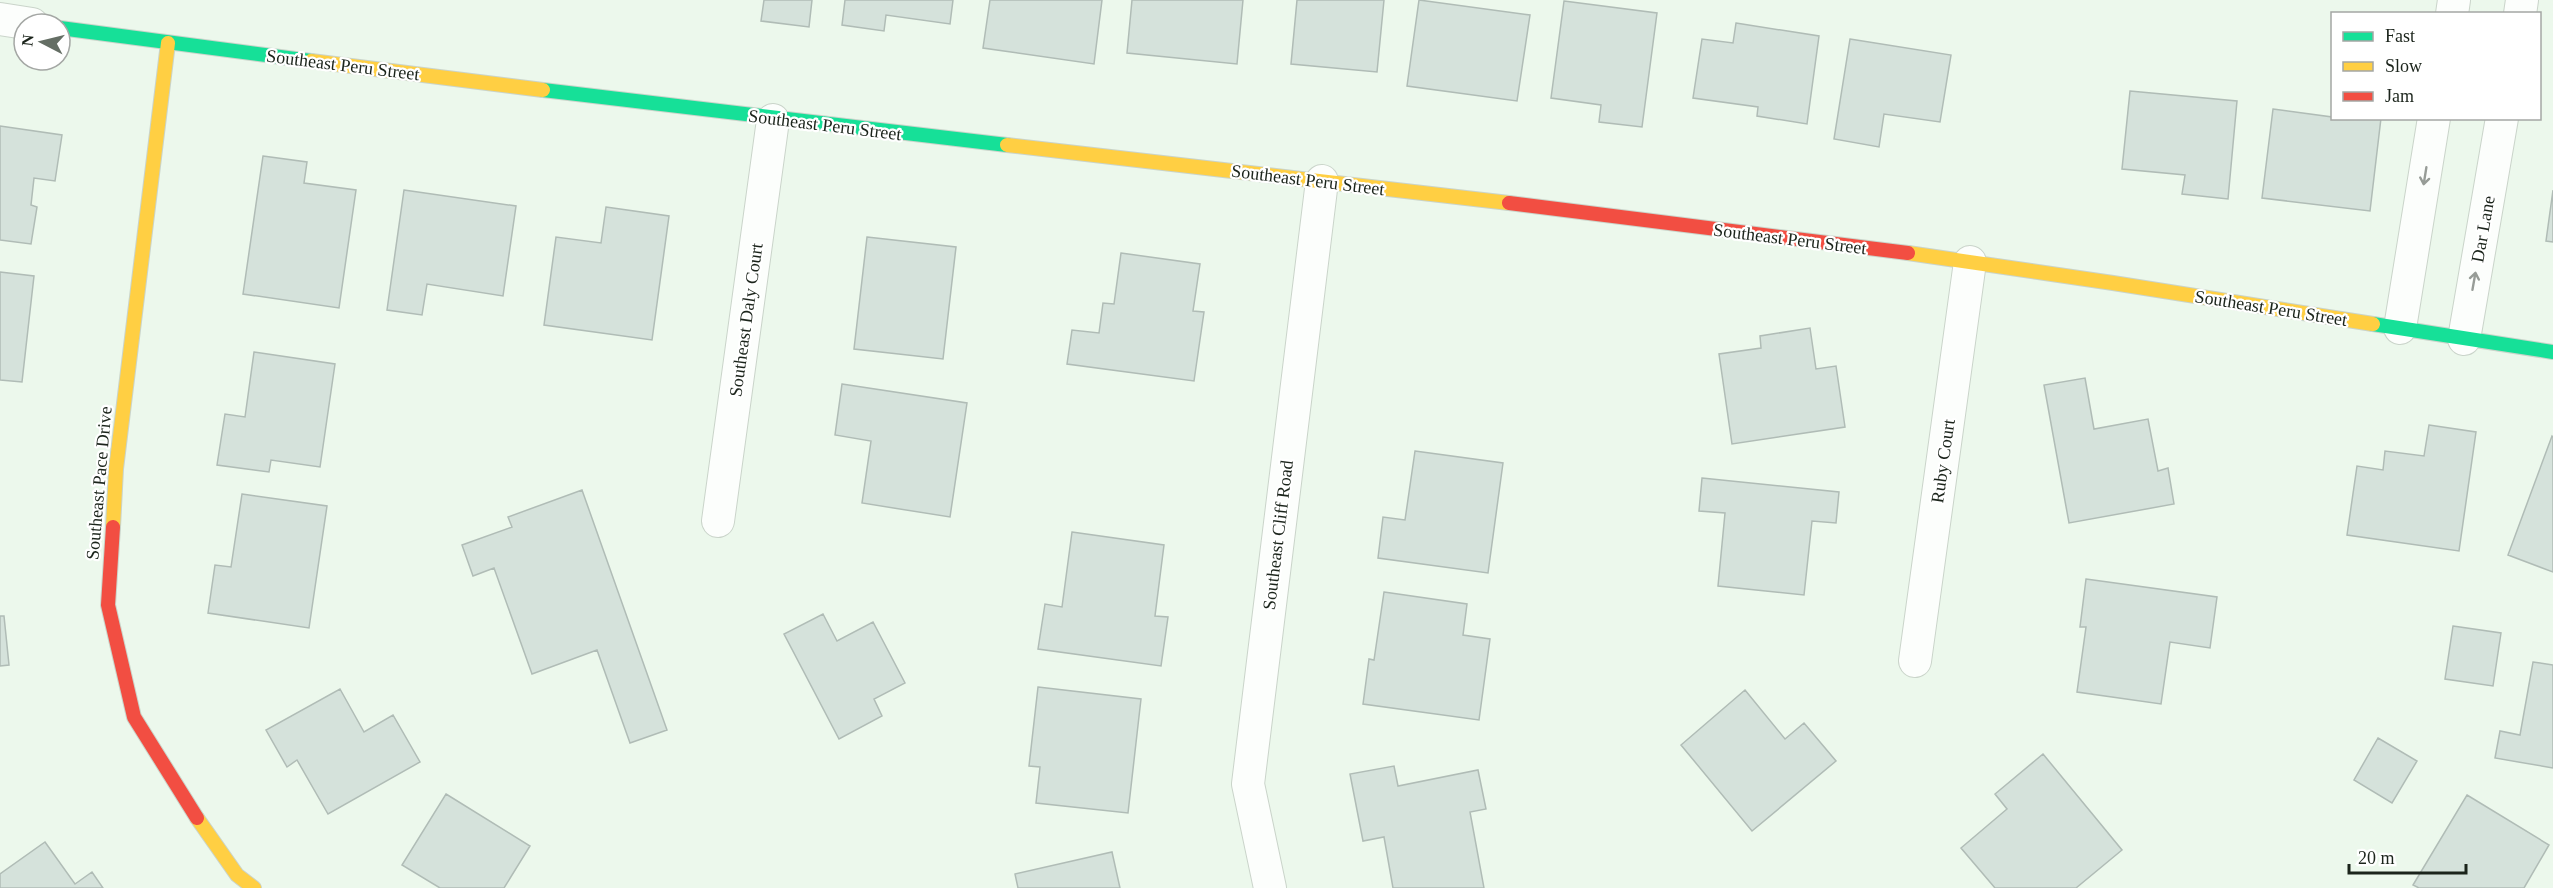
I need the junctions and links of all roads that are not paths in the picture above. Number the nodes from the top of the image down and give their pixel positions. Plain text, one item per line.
1 (72, 30) edge
2 (168, 43) junction
3 (773, 120) junction
4 (2434, 120) edge
5 (2502, 120) edge
6 (1322, 181) junction
7 (1970, 262) junction
8 (2400, 328) junction
9 (2464, 339) junction
10 (2553, 352) edge
11 (718, 521) dead end
12 (1916, 661) dead end
13 (254, 888) edge
14 (1270, 888) edge

1 - 2 street, Southeast Peru Street
2 - 3 street, Southeast Peru Street
2 - 13 street, Southeast Pace Drive
3 - 6 street, Southeast Peru Street
3 - 11 street, Southeast Daly Court
4 -> 8 street
9 -> 5 street, Dar Lane
6 - 7 street, Southeast Peru Street
6 - 14 street, Southeast Cliff Road
7 - 8 street, Southeast Peru Street
7 - 12 street, Ruby Court
8 - 9 street, Southeast Peru Street
9 - 10 street, Southeast Peru Street

